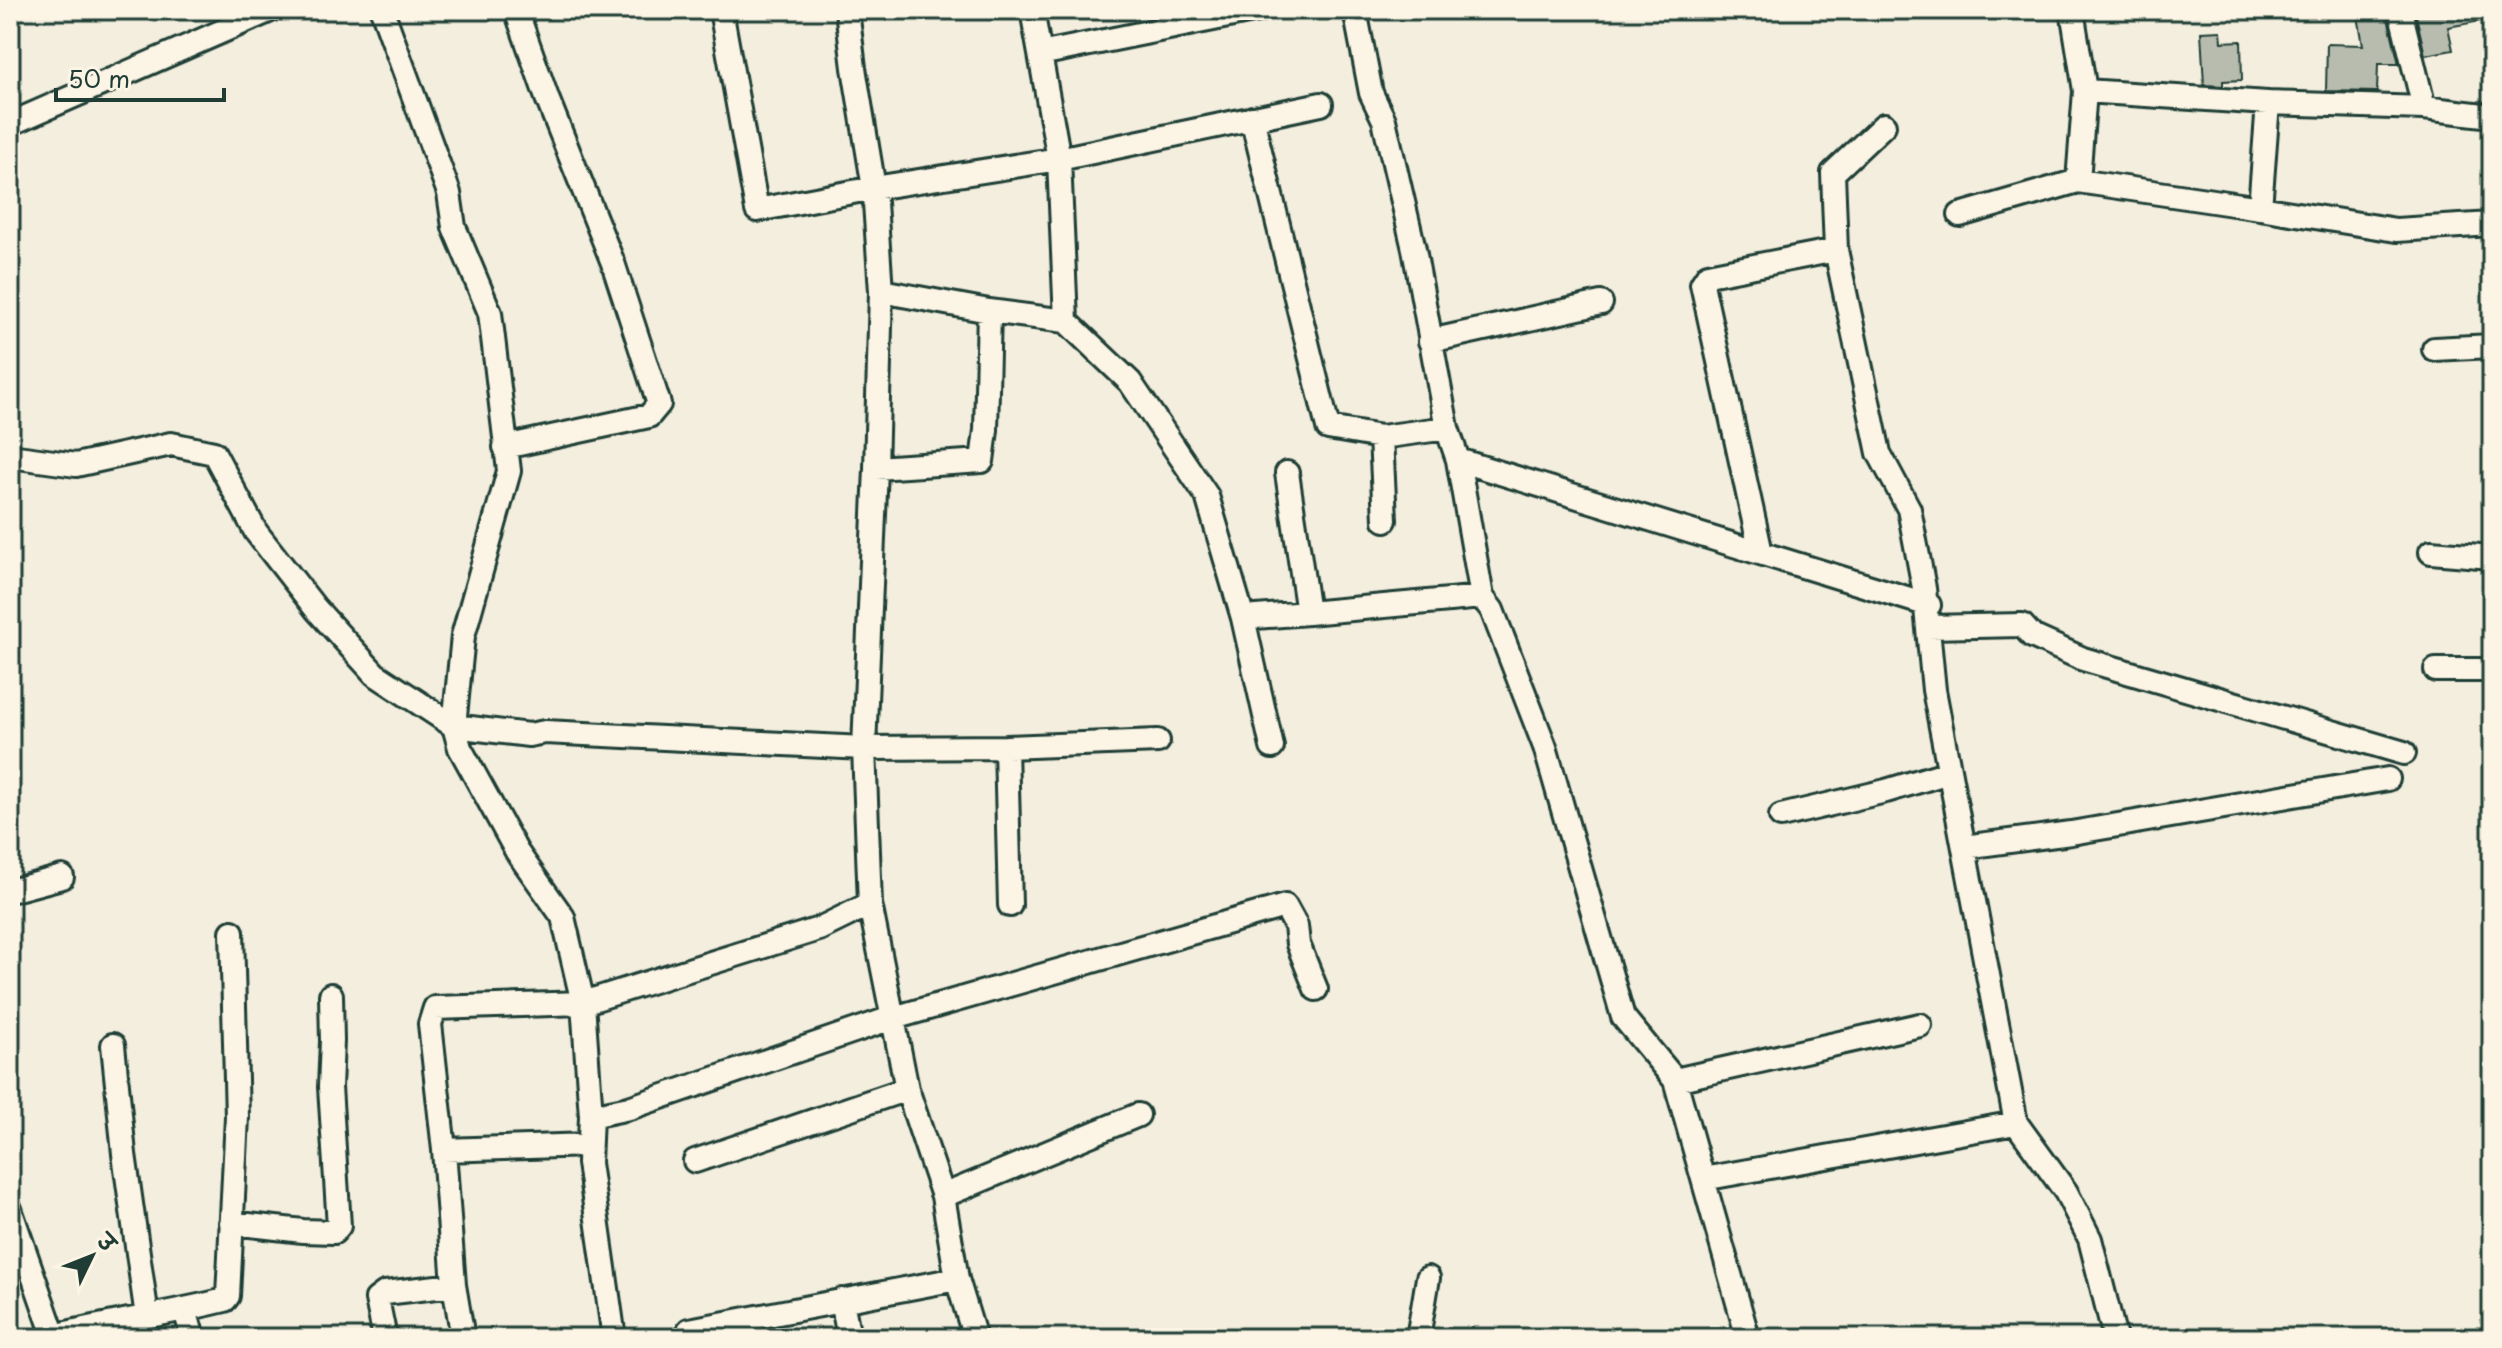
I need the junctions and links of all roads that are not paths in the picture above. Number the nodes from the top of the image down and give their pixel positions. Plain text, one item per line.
1 (382, 10) edge
2 (516, 10) edge
3 (721, 10) edge
4 (847, 10) edge
5 (1032, 10) edge
6 (1258, 10) edge
7 (1355, 10) edge
8 (2072, 10) edge
9 (2400, 10) edge
10 (259, 12) edge
11 (1040, 54) junction
12 (2085, 91) junction
13 (2268, 103) junction
14 (1321, 104) dead end
15 (2424, 108) junction
16 (2492, 116) edge
17 (12, 118) edge
18 (1252, 118) junction
19 (1884, 125) dead end
20 (1059, 159) junction
21 (2078, 181) junction
22 (874, 188) junction
23 (2260, 208) junction
24 (1960, 215) dead end
25 (2492, 224) edge
26 (1836, 250) junction
27 (881, 291) junction
28 (1601, 303) dead end
29 (989, 311) junction
30 (1066, 321) junction
31 (1430, 341) junction
32 (2492, 346) edge
33 (2434, 349) dead end
34 (1447, 428) junction
35 (1381, 437) junction
36 (505, 447) junction
37 (10, 456) edge
38 (1458, 460) junction
39 (876, 468) junction
40 (1287, 473) dead end
41 (1385, 520) dead end
42 (2431, 552) dead end
43 (1761, 553) junction
44 (2492, 557) edge
45 (1482, 597) junction
46 (1927, 612) junction
47 (1308, 613) junction
48 (1243, 618) junction
49 (2436, 670) dead end
50 (2492, 670) edge
51 (454, 726) junction
52 (1158, 741) dead end
53 (1006, 747) junction
54 (1272, 747) dead end
55 (864, 748) junction
56 (2404, 753) dead end
57 (1949, 772) junction
58 (2388, 779) dead end
59 (1781, 816) dead end
60 (1964, 847) junction
61 (62, 877) dead end
62 (10, 891) edge
63 (870, 904) junction
64 (1010, 905) dead end
65 (232, 932) dead end
66 (1316, 989) dead end
67 (331, 995) dead end
68 (583, 1003) junction
69 (893, 1018) junction
70 (1920, 1025) dead end
71 (113, 1045) dead end
72 (1675, 1080) junction
73 (907, 1089) junction
74 (1138, 1115) dead end
75 (591, 1116) junction
76 (2016, 1123) junction
77 (589, 1145) junction
78 (444, 1150) junction
79 (695, 1161) dead end
80 (1703, 1179) junction
81 (943, 1196) junction
82 (10, 1209) edge
83 (231, 1223) junction
84 (1428, 1278) dead end
85 (957, 1279) junction
86 (454, 1285) junction
87 (842, 1300) junction
88 (185, 1310) junction
89 (147, 1317) junction
90 (689, 1330) dead end
91 (80, 1334) edge
92 (193, 1338) edge
93 (385, 1338) edge
94 (463, 1338) edge
95 (614, 1338) edge
96 (849, 1338) edge
97 (975, 1338) edge
98 (1418, 1338) edge
99 (1748, 1338) edge
100 (2115, 1338) edge

1 - 36 street
2 - 36 street
3 - 22 street
4 - 22 street
5 - 11 street
6 - 11 street
7 - 31 street
8 - 12 street
9 - 15 street
10 - 17 street
11 - 20 street
12 - 13 street
12 - 21 street
13 - 15 street
13 - 23 street
14 - 18 street
15 - 16 street
18 - 20 street
18 - 35 street
19 - 26 street
20 - 22 street
20 - 30 street
21 - 23 street
21 - 24 street
22 - 27 street
23 - 25 street
26 - 43 street
26 - 46 street
27 - 29 street
27 - 39 street
28 - 31 street
29 - 30 street
29 - 39 street
30 - 48 street
31 - 34 street
32 - 33 street
34 - 35 street
34 - 38 street
35 - 41 street
36 - 51 street
37 - 51 street
38 - 43 street
38 - 45 street
39 - 55 street
40 - 47 street
42 - 44 street
43 - 46 street
45 - 47 street
45 - 72 street
46 - 56 street
46 - 57 street
47 - 48 street
48 - 54 street
49 - 50 street
51 - 55 street
51 - 68 street
52 - 53 street
53 - 55 street
53 - 64 street
55 - 63 street
57 - 59 street
57 - 60 street
58 - 60 street
60 - 76 street
61 - 62 street
63 - 68 street
63 - 69 street
65 - 83 street
66 - 69 street
67 - 83 street
68 - 75 street
68 - 78 street
69 - 73 street
69 - 75 street
70 - 72 street
71 - 89 street
72 - 80 street
73 - 79 street
73 - 81 street
74 - 81 street
75 - 77 street
76 - 80 street
76 - 100 street
77 - 78 street
77 - 95 street
78 - 86 street
80 - 99 street
81 - 85 street
82 - 91 street
83 - 88 street
84 - 98 street
85 - 87 street
85 - 97 street
86 - 93 street
86 - 94 street
87 - 90 street
87 - 96 street
88 - 89 street
88 - 92 street
89 - 91 street

